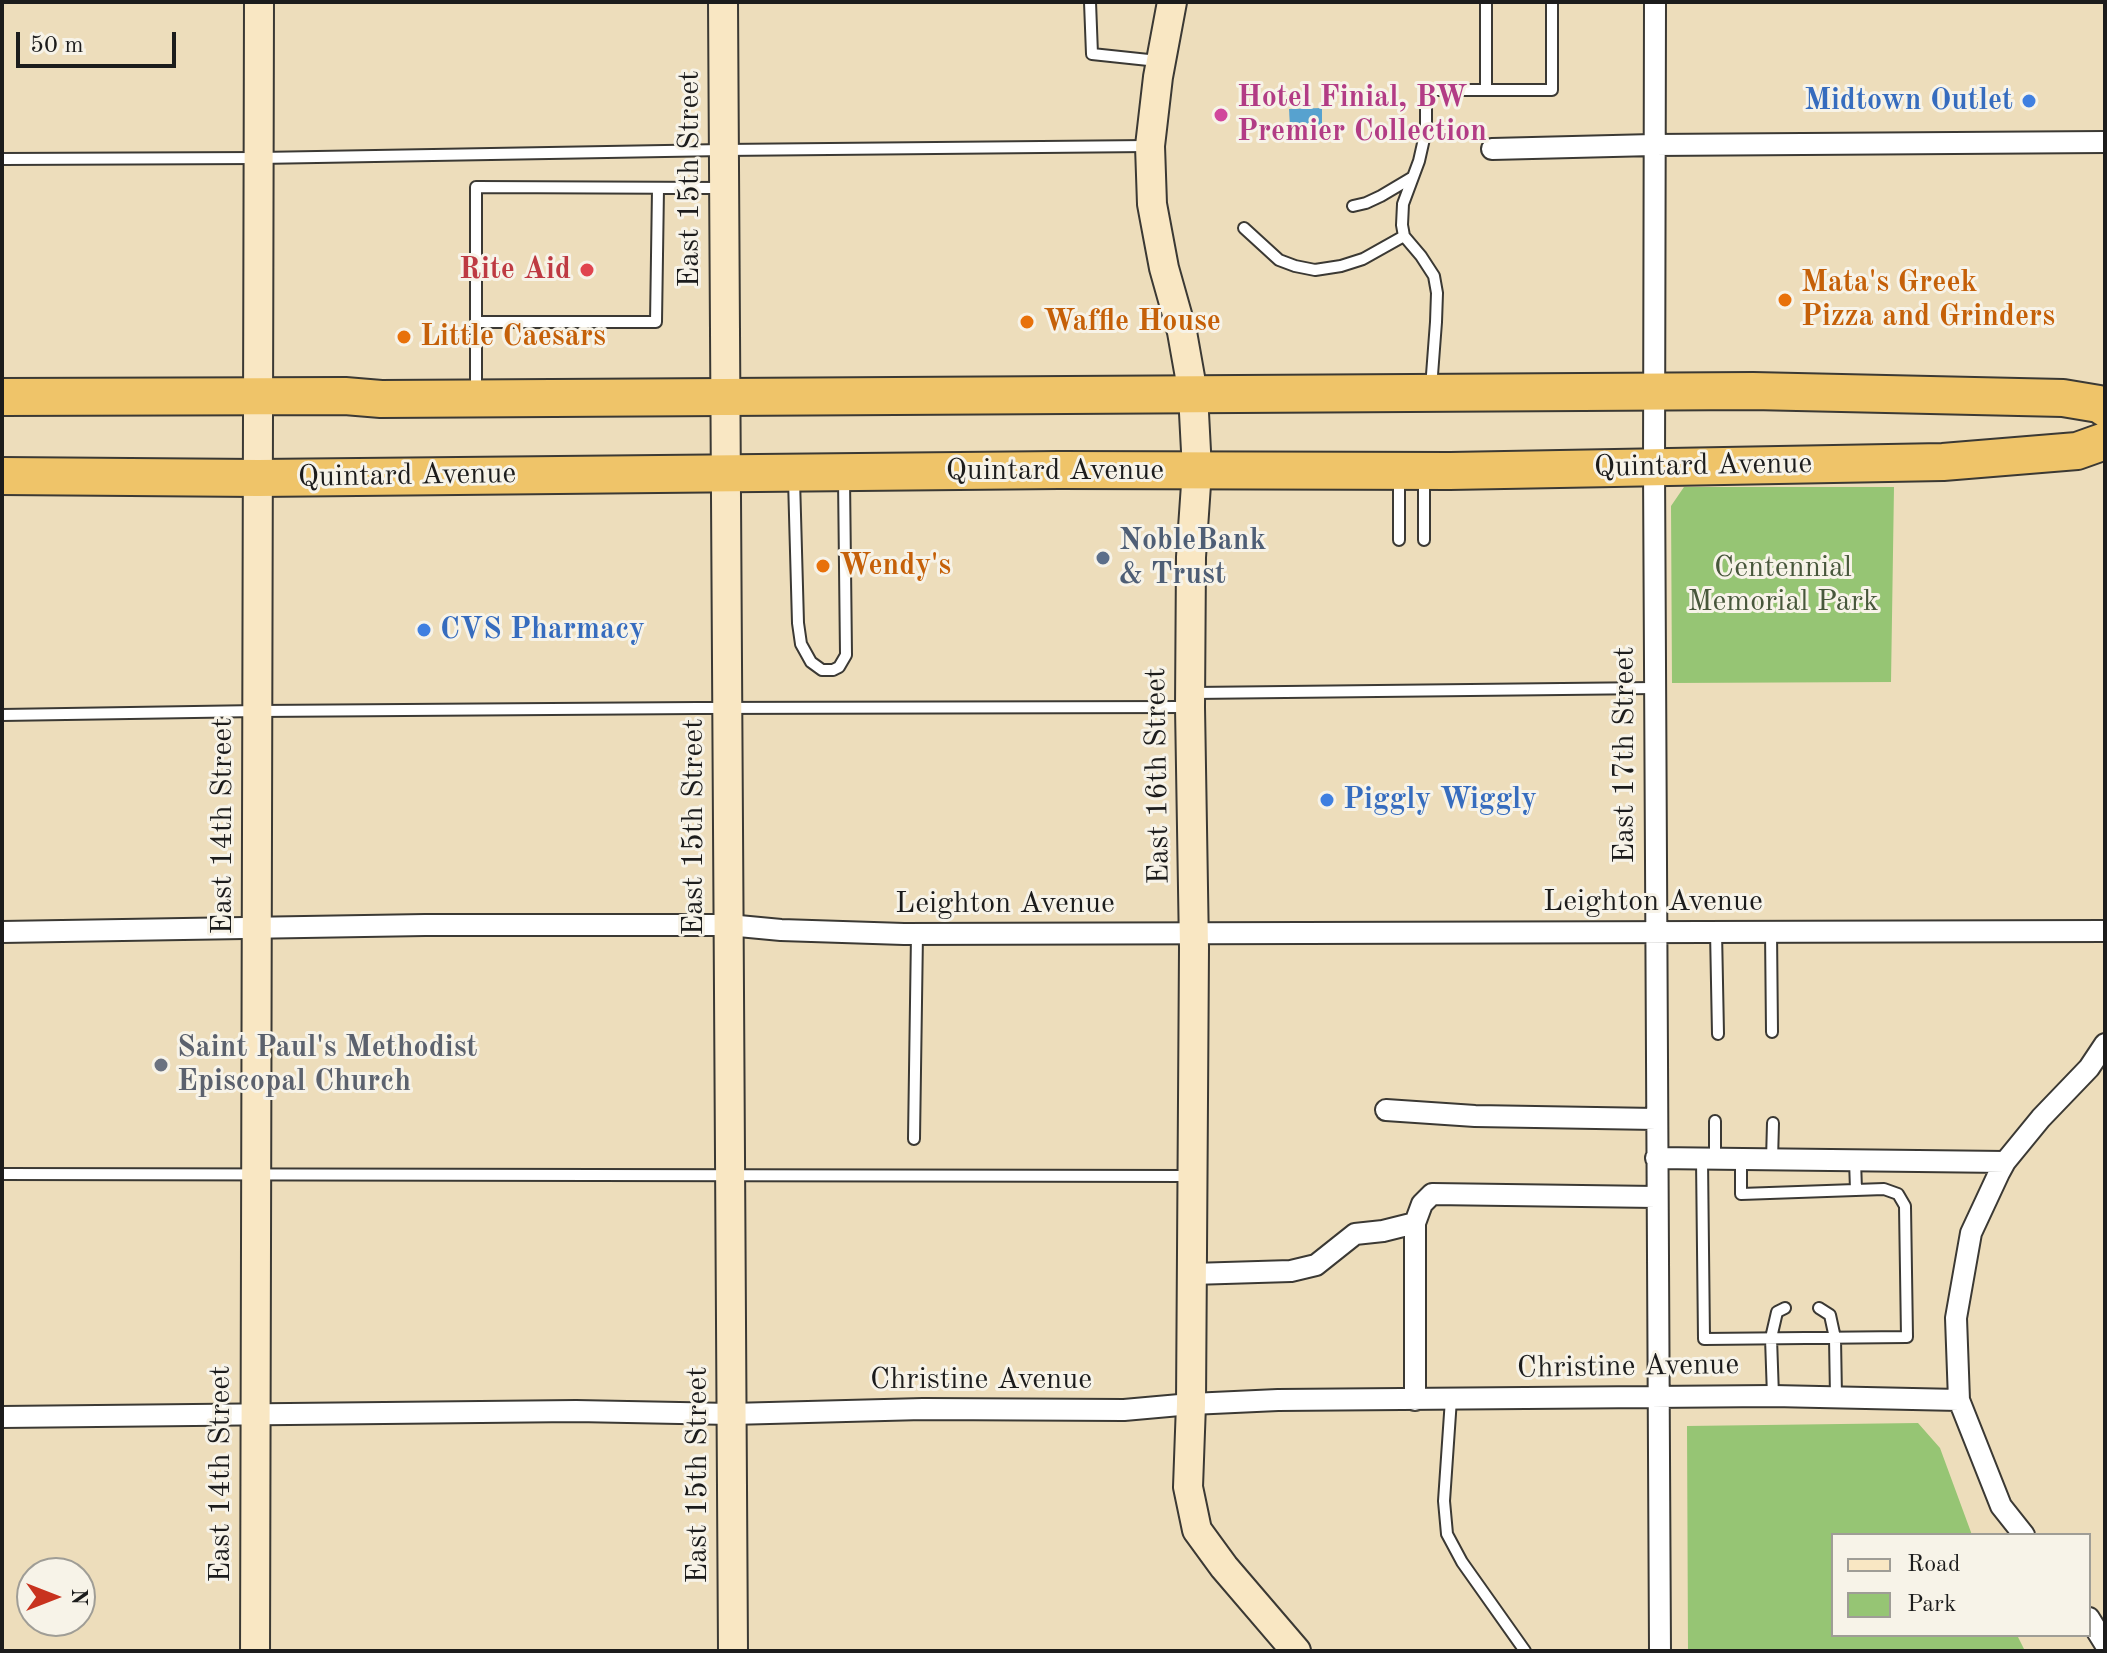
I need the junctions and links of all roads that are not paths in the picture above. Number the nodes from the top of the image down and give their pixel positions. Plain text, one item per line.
1 (259, 2) edge
2 (723, 2) edge
3 (1090, 2) edge
4 (1172, 2) edge
5 (1486, 2) edge
6 (1552, 2) edge
7 (1655, 2) edge
8 (1161, 62) junction
9 (1486, 90) junction
10 (2105, 142) edge
11 (1653, 145) junction
12 (1150, 146) junction
13 (1492, 149) dead end
14 (723, 150) junction
15 (259, 158) junction
16 (2, 159) edge
17 (1413, 177) junction
18 (724, 188) junction
19 (658, 189) junction
20 (1353, 206) dead end
21 (1244, 228) dead end
22 (1404, 236) junction
23 (477, 322) junction
24 (1654, 393) junction
25 (1193, 394) junction
26 (1431, 394) junction
27 (725, 396) junction
28 (2, 397) edge
29 (258, 397) junction
30 (476, 398) junction
31 (2105, 408) edge
32 (2105, 441) edge
33 (1654, 467) junction
34 (1197, 470) junction
35 (1411, 471) junction
36 (844, 472) junction
37 (794, 473) junction
38 (726, 474) junction
39 (2, 476) edge
40 (258, 478) junction
41 (1399, 540) dead end
42 (1424, 540) dead end
43 (1655, 688) junction
44 (1190, 700) junction
45 (727, 708) junction
46 (258, 711) junction
47 (2, 715) edge
48 (728, 925) junction
49 (257, 928) junction
50 (1656, 931) junction
51 (1716, 931) junction
52 (1771, 931) junction
53 (2105, 931) edge
54 (2, 932) edge
55 (917, 934) junction
56 (1194, 935) junction
57 (1772, 1032) dead end
58 (1718, 1034) dead end
59 (2105, 1044) edge
60 (1386, 1110) dead end
61 (1656, 1119) junction
62 (1715, 1121) dead end
63 (1773, 1123) dead end
64 (914, 1139) dead end
65 (1656, 1158) junction
66 (1708, 1159) junction
67 (1741, 1159) junction
68 (1772, 1160) junction
69 (1855, 1160) junction
70 (2005, 1162) junction
71 (2, 1174) edge
72 (730, 1174) junction
73 (256, 1176) junction
74 (1192, 1176) junction
75 (1856, 1190) junction
76 (1656, 1197) junction
77 (1415, 1223) junction
78 (1192, 1274) junction
79 (1785, 1308) dead end
80 (1819, 1308) dead end
81 (1771, 1338) junction
82 (1835, 1338) junction
83 (1773, 1396) junction
84 (1659, 1397) junction
85 (1836, 1397) junction
86 (1451, 1399) junction
87 (1415, 1400) junction
88 (1959, 1400) junction
89 (1191, 1404) junction
90 (731, 1414) junction
91 (255, 1415) junction
92 (2, 1417) edge
93 (2022, 1533) edge
94 (2091, 1621) edge
95 (2105, 1644) edge
96 (255, 1651) edge
97 (733, 1651) edge
98 (1296, 1651) edge
99 (1525, 1651) edge
100 (1660, 1651) edge

1 - 15 street, East 14th Street
2 - 14 street, East 15th Street
3 - 8 lane
4 - 8 street, East 16th Street
5 - 9 lane
6 - 9 lane
7 - 11 street, East 17th Street
8 - 12 street, East 16th Street
9 - 17 lane
10 - 11 street
11 - 13 street
11 - 24 street, East 17th Street
12 - 14 lane
12 - 25 street, East 16th Street
14 - 15 lane
14 - 18 street, East 15th Street
15 - 16 lane
15 - 29 street, East 14th Street
17 - 20 lane
17 - 22 lane
18 - 19 lane
18 - 27 street, East 15th Street
19 - 23 lane
19 - 23 lane
21 - 22 lane
22 - 26 lane
23 - 30 lane
24 - 26 highway
24 - 31 highway
24 - 33 street, East 17th Street
25 - 26 highway
25 - 27 highway
25 - 34 street, East 16th Street
27 - 30 highway
27 - 38 street, East 15th Street
28 - 29 highway
29 - 30 highway
29 - 40 street, East 14th Street
32 - 33 highway, Quintard Avenue
33 - 35 highway, Quintard Avenue
33 - 43 street, East 17th Street
34 - 35 highway, Quintard Avenue
34 - 36 highway, Quintard Avenue
34 - 44 street, East 16th Street
35 - 41 lane
35 - 42 lane
36 - 37 highway, Quintard Avenue
36 - 37 lane
37 - 38 highway, Quintard Avenue
38 - 40 highway, Quintard Avenue
38 - 45 street, East 15th Street
39 - 40 highway, Quintard Avenue
40 - 46 street, East 14th Street
43 - 44 lane
43 - 50 street, East 17th Street
44 - 45 lane
44 - 56 street, East 16th Street
45 - 46 lane
45 - 48 street, East 15th Street
46 - 47 lane
46 - 49 street, East 14th Street
48 - 49 street, Leighton Avenue
48 - 55 street, Leighton Avenue
48 - 72 street, East 15th Street
49 - 54 street, Leighton Avenue
49 - 73 street, East 14th Street
50 - 51 street, Leighton Avenue
50 - 56 street, Leighton Avenue
50 - 61 street, East 17th Street
51 - 52 street, Leighton Avenue
51 - 58 lane
52 - 53 street, Leighton Avenue
52 - 57 lane
55 - 56 street, Leighton Avenue
55 - 64 lane
56 - 74 street, East 16th Street
59 - 70 street
60 - 61 street
61 - 65 street, East 17th Street
62 - 66 lane
63 - 68 lane
65 - 66 street
65 - 76 street, East 17th Street
66 - 67 street
66 - 81 lane
67 - 68 street
67 - 75 lane
68 - 69 street
69 - 70 street
69 - 75 lane
70 - 88 street
71 - 73 lane
72 - 73 lane
72 - 74 lane
72 - 90 street, East 15th Street
73 - 91 street, East 14th Street
74 - 78 street, East 16th Street
75 - 82 lane
76 - 77 street
76 - 84 street, East 17th Street
77 - 78 street
77 - 87 street
78 - 89 street, East 16th Street
79 - 81 lane
80 - 82 lane
81 - 82 lane
81 - 83 lane
82 - 85 lane
83 - 84 street, Christine Avenue
83 - 85 street, Christine Avenue
84 - 86 street, Christine Avenue
84 - 100 street, East 17th Street
85 - 88 street, Christine Avenue
86 - 87 street, Christine Avenue
86 - 99 lane
87 - 89 street, Christine Avenue
88 - 93 street
89 - 90 street, Christine Avenue
89 - 98 street, East 16th Street
90 - 91 street, Christine Avenue
90 - 97 street, East 15th Street
91 - 92 street, Christine Avenue
91 - 96 street, East 14th Street
94 - 95 street

